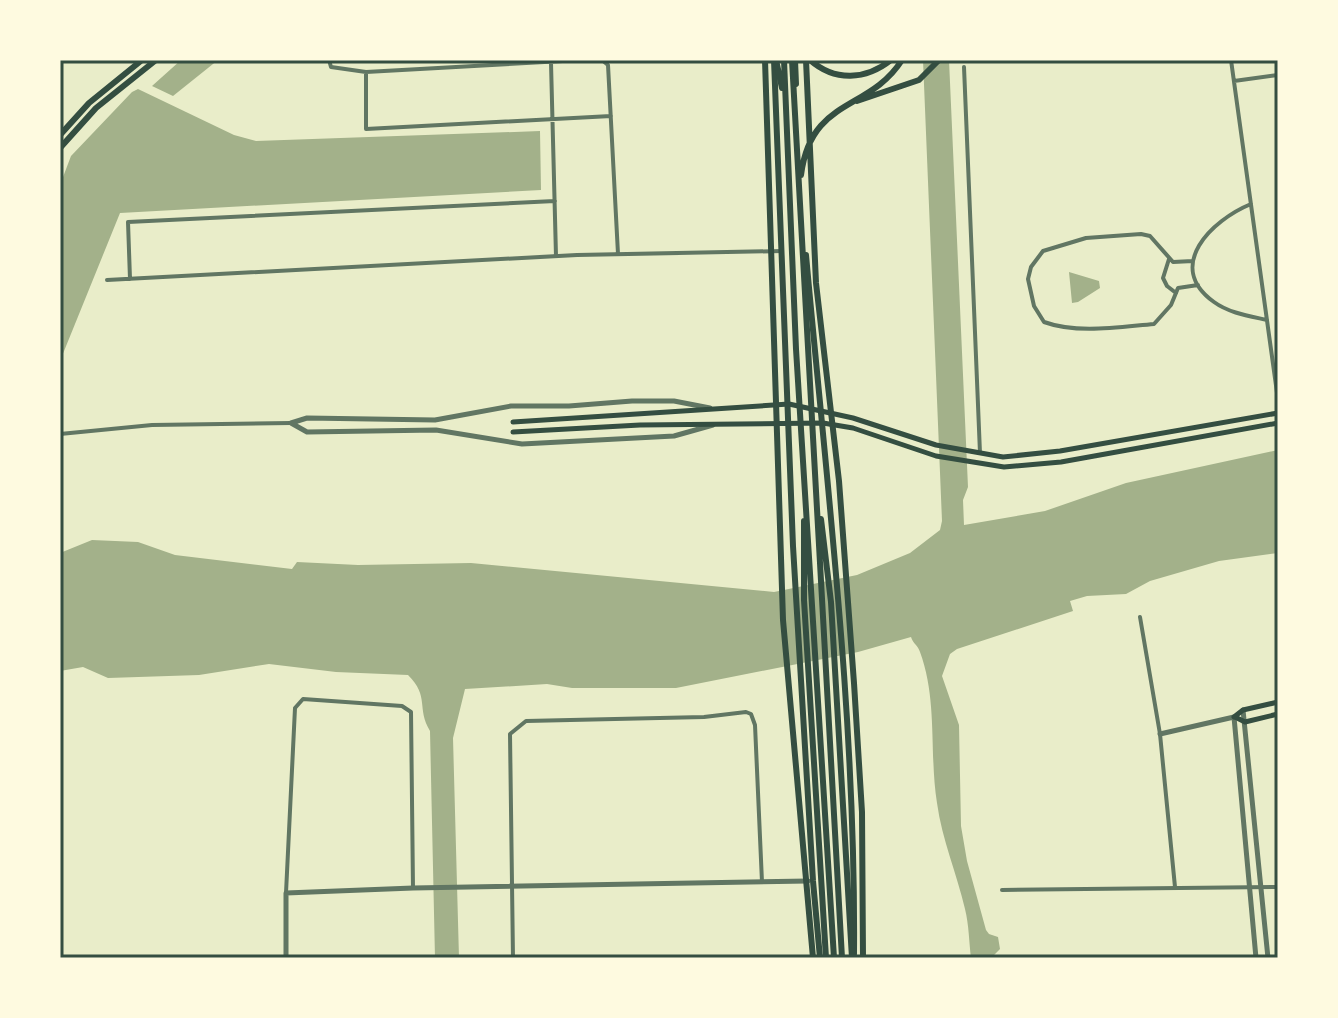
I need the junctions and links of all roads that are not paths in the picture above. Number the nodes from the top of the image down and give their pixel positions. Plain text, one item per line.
1 (142, 60) edge
2 (156, 60) edge
3 (329, 60) edge
4 (581, 60) edge
5 (602, 60) edge
6 (765, 60) edge
7 (775, 60) edge
8 (784, 60) edge
9 (794, 60) edge
10 (808, 60) edge
11 (891, 60) edge
12 (902, 60) edge
13 (939, 60) edge
14 (1231, 60) edge
15 (551, 62) edge
16 (964, 67) dead end
17 (366, 72) junction
18 (1278, 75) edge
19 (1234, 81) junction
20 (850, 103) junction
21 (786, 107) junction
22 (611, 116) junction
23 (553, 119) junction
24 (60, 135) edge
25 (60, 148) edge
26 (555, 201) junction
27 (1251, 204) junction
28 (799, 208) junction
29 (782, 251) junction
30 (618, 254) junction
31 (556, 256) junction
32 (1170, 258) junction
33 (1193, 261) junction
34 (130, 279) junction
35 (107, 280) dead end
36 (1198, 285) junction
37 (1176, 293) junction
38 (1267, 320) junction
39 (1278, 400) edge
40 (789, 404) junction
41 (715, 409) junction
42 (822, 413) junction
43 (1278, 413) edge
44 (513, 422) dead end
45 (291, 423) junction
46 (823, 423) junction
47 (1278, 423) edge
48 (715, 424) junction
49 (789, 424) junction
50 (513, 432) dead end
51 (60, 434) edge
52 (980, 453) junction
53 (805, 481) junction
54 (817, 494) junction
55 (1140, 617) dead end
56 (1278, 702) edge
57 (1243, 710) junction
58 (1278, 714) edge
59 (1234, 717) junction
60 (1245, 722) junction
61 (1160, 734) junction
62 (813, 881) junction
63 (762, 882) junction
64 (512, 887) junction
65 (1175, 887) junction
66 (1251, 887) junction
67 (1278, 887) edge
68 (413, 888) junction
69 (1260, 888) junction
70 (1002, 890) dead end
71 (286, 893) junction
72 (286, 958) edge
73 (513, 958) edge
74 (813, 958) edge
75 (823, 958) edge
76 (834, 958) edge
77 (842, 958) edge
78 (853, 958) edge
79 (863, 958) edge
80 (1256, 958) edge
81 (1268, 958) edge

1 - 24 main road
2 - 25 main road
3 - 17 street
4 - 15 street
5 - 22 street
6 - 74 main road
7 - 21 main road
7 - 29 main road
8 - 21 main road
9 - 28 main road
9 - 42 main road
10 - 11 main road
10 - 79 main road
12 - 20 main road
13 - 20 main road
14 - 19 street
15 - 17 street
15 - 23 street
16 - 52 street
17 - 23 street
18 - 19 street
19 - 27 street
20 - 28 main road
21 - 53 main road
22 - 23 street
22 - 30 street
23 - 26 street
26 - 31 street
26 - 34 street
27 - 33 street
27 - 38 street
28 - 54 main road
29 - 30 street
29 - 40 main road
30 - 31 street
31 - 34 street
32 - 33 street
32 - 37 street
32 - 37 street
33 - 36 street
34 - 35 street
36 - 37 street
36 - 38 street
38 - 39 street
40 - 41 main road
40 - 42 main road
40 - 49 main road
41 - 44 main road
41 - 45 street
42 - 46 main road
42 - 52 main road
43 - 52 main road
45 - 48 street
45 - 51 street
46 - 47 main road
46 - 49 main road
46 - 78 main road
48 - 49 main road
48 - 50 main road
49 - 62 main road
53 - 75 main road
53 - 76 main road
54 - 77 main road
54 - 78 main road
55 - 61 street
56 - 57 main road
57 - 59 main road
57 - 60 street
58 - 60 main road
59 - 60 main road
59 - 61 street
59 - 66 street
60 - 69 street
61 - 65 street
62 - 63 street
62 - 75 main road
63 - 64 street
63 - 64 street
64 - 68 street
64 - 73 street
65 - 66 street
65 - 70 street
66 - 69 street
66 - 80 street
67 - 69 street
68 - 71 street
68 - 71 street
69 - 81 street
71 - 72 street

